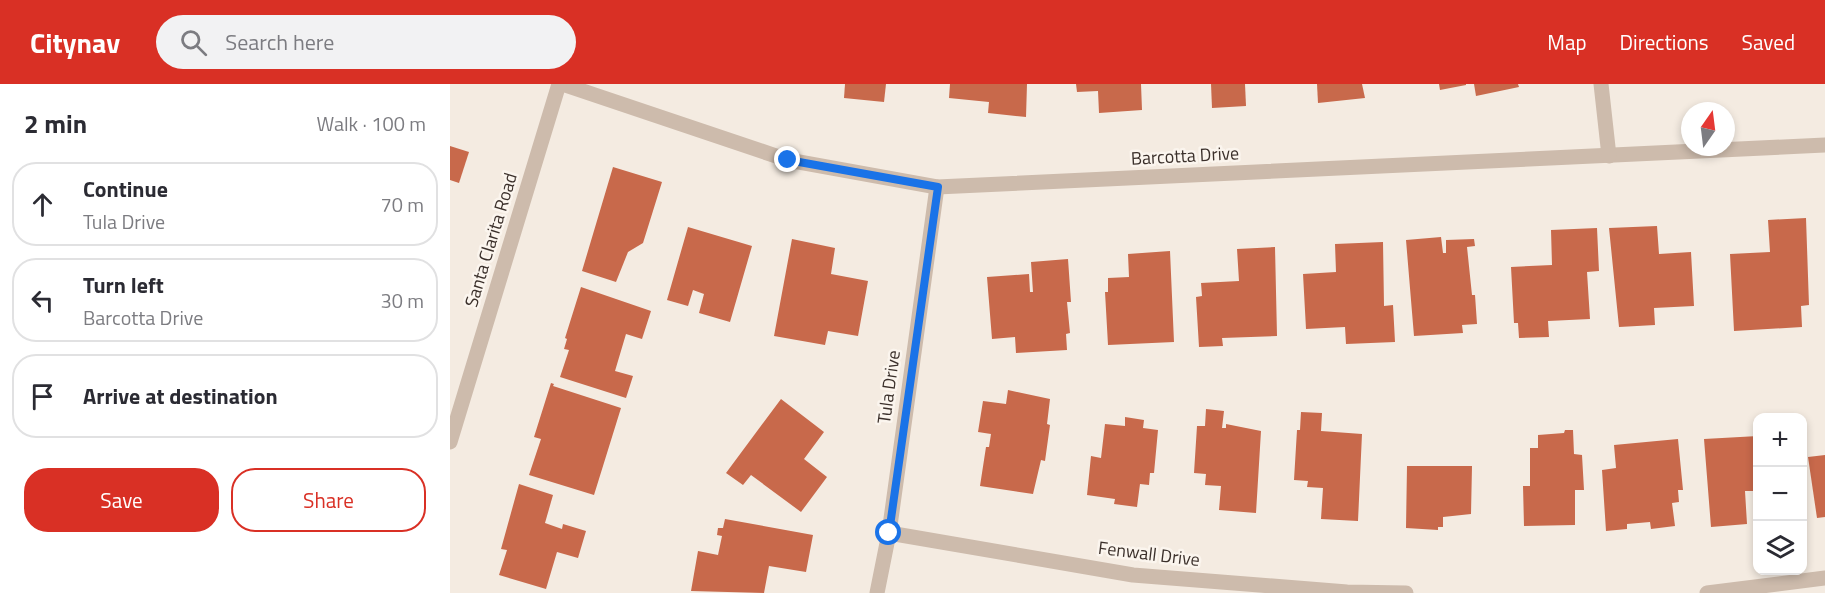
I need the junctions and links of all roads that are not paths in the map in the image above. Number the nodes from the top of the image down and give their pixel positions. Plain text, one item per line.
1 (560, 84) edge
2 (1601, 84) edge
3 (1825, 145) edge
4 (1609, 156) junction
5 (938, 187) junction
6 (450, 442) edge
7 (889, 533) junction
8 (1825, 578) edge
9 (877, 593) edge
10 (1406, 593) edge
11 (1707, 593) edge

1 - 5 street, Barcotta Drive
1 - 6 street, Santa Clarita Road
2 - 4 street
3 - 4 street, Barcotta Drive
4 - 5 street, Barcotta Drive
5 - 7 street, Tula Drive
7 - 9 street, Tula Drive
7 - 10 street, Fenwall Drive
8 - 11 street

